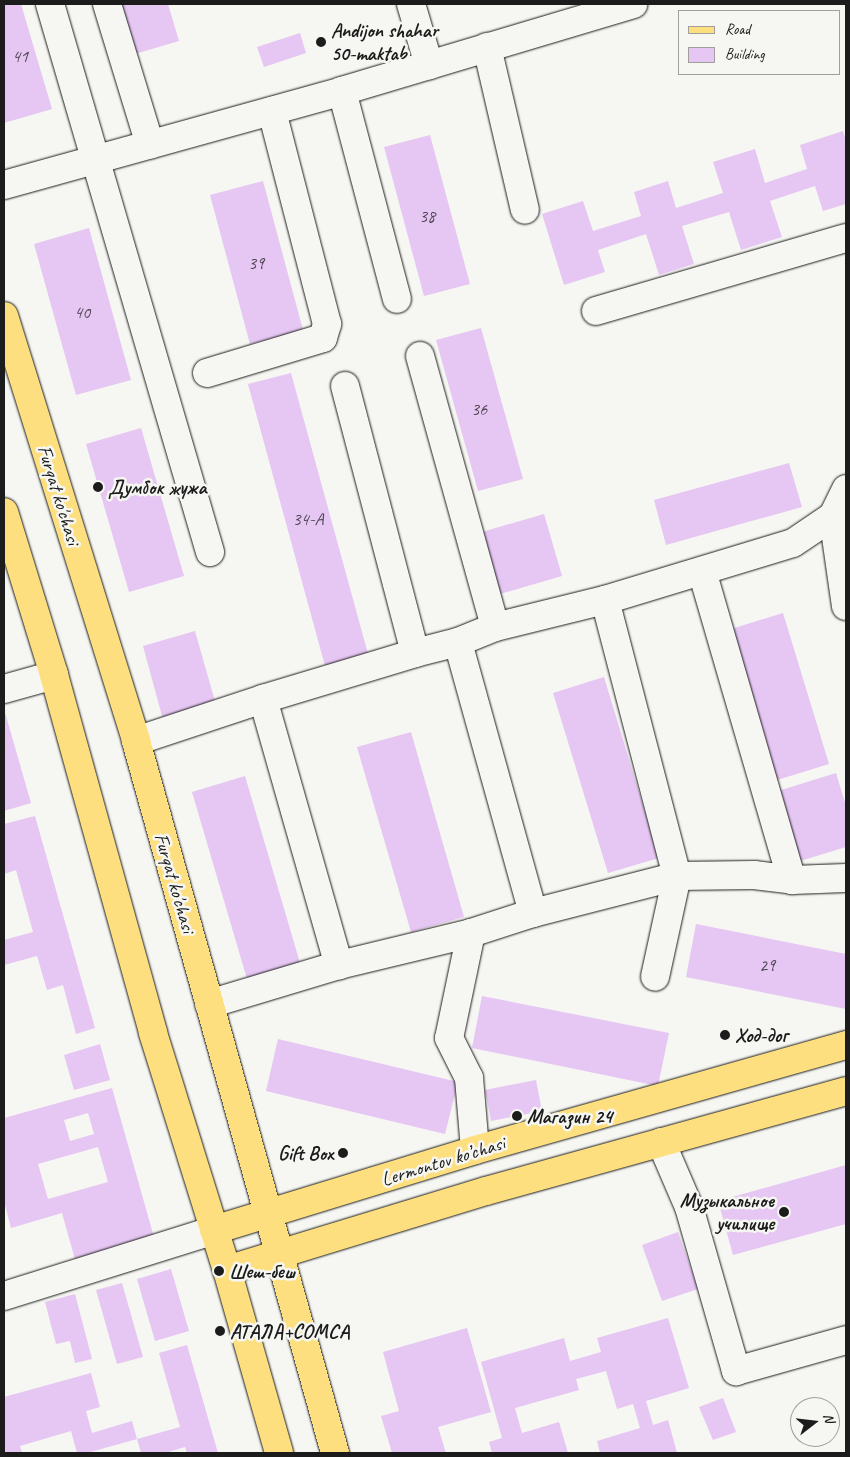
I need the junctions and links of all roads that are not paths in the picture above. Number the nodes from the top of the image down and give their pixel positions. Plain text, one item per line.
1 (50, 4) edge
2 (107, 4) edge
3 (411, 4) edge
4 (633, 4) edge
5 (487, 48) junction
6 (429, 65) junction
7 (342, 91) junction
8 (272, 111) junction
9 (150, 145) junction
10 (96, 160) junction
11 (4, 185) edge
12 (525, 210) dead end
13 (846, 238) edge
14 (397, 299) dead end
15 (596, 311) dead end
16 (4, 316) edge
17 (420, 356) dead end
18 (207, 373) dead end
19 (345, 386) dead end
20 (846, 489) edge
21 (4, 512) edge
22 (832, 516) junction
23 (210, 552) dead end
24 (702, 571) junction
25 (605, 600) junction
26 (846, 606) edge
27 (495, 627) junction
28 (458, 642) junction
29 (415, 653) junction
30 (54, 675) junction
31 (4, 689) edge
32 (263, 699) junction
33 (136, 741) junction
34 (677, 876) junction
35 (846, 878) edge
36 (792, 880) junction
37 (533, 913) junction
38 (470, 933) junction
39 (339, 965) junction
40 (655, 976) dead end
41 (210, 1004) junction
42 (846, 1045) edge
43 (846, 1091) edge
44 (661, 1142) junction
45 (475, 1150) junction
46 (269, 1214) junction
47 (214, 1230) junction
48 (280, 1254) junction
49 (227, 1270) junction
50 (4, 1296) edge
51 (846, 1340) edge
52 (278, 1453) edge
53 (335, 1453) edge

1 - 10 street
2 - 9 street
3 - 6 street
4 - 5 street
5 - 6 street
5 - 12 street
6 - 7 street
7 - 8 street
7 - 14 street
8 - 9 street
8 - 18 street
9 - 10 street
10 - 11 street
10 - 23 street
13 - 15 street
16 - 33 main road, Furqat ko'chasi
17 - 27 street
19 - 29 street
20 - 22 street
21 - 30 main road
22 - 24 street
22 - 26 street
24 - 25 street
24 - 36 street
25 - 27 street
25 - 34 street
27 - 28 street
28 - 29 street
28 - 37 street
29 - 32 street
30 - 31 street
30 - 47 main road
32 - 33 street
32 - 39 street
33 - 41 main road, Furqat ko'chasi
34 - 36 street
34 - 37 street
34 - 40 street
35 - 36 street
37 - 38 street
38 - 39 street
38 - 45 street
39 - 41 street
41 - 46 main road, Furqat ko'chasi
42 - 45 main road, Lermontov ko’chasi
43 - 44 main road, Lermontov ko’chasi
44 - 48 main road, Lermontov ko’chasi
44 - 51 street
45 - 46 main road, Lermontov ko’chasi
46 - 47 main road, Lermontov ko’chasi
46 - 48 main road, Furqat ko'chasi
47 - 49 main road
47 - 50 street
48 - 49 main road, Lermontov ko’chasi
48 - 53 main road, Furqat ko'chasi
49 - 52 main road

